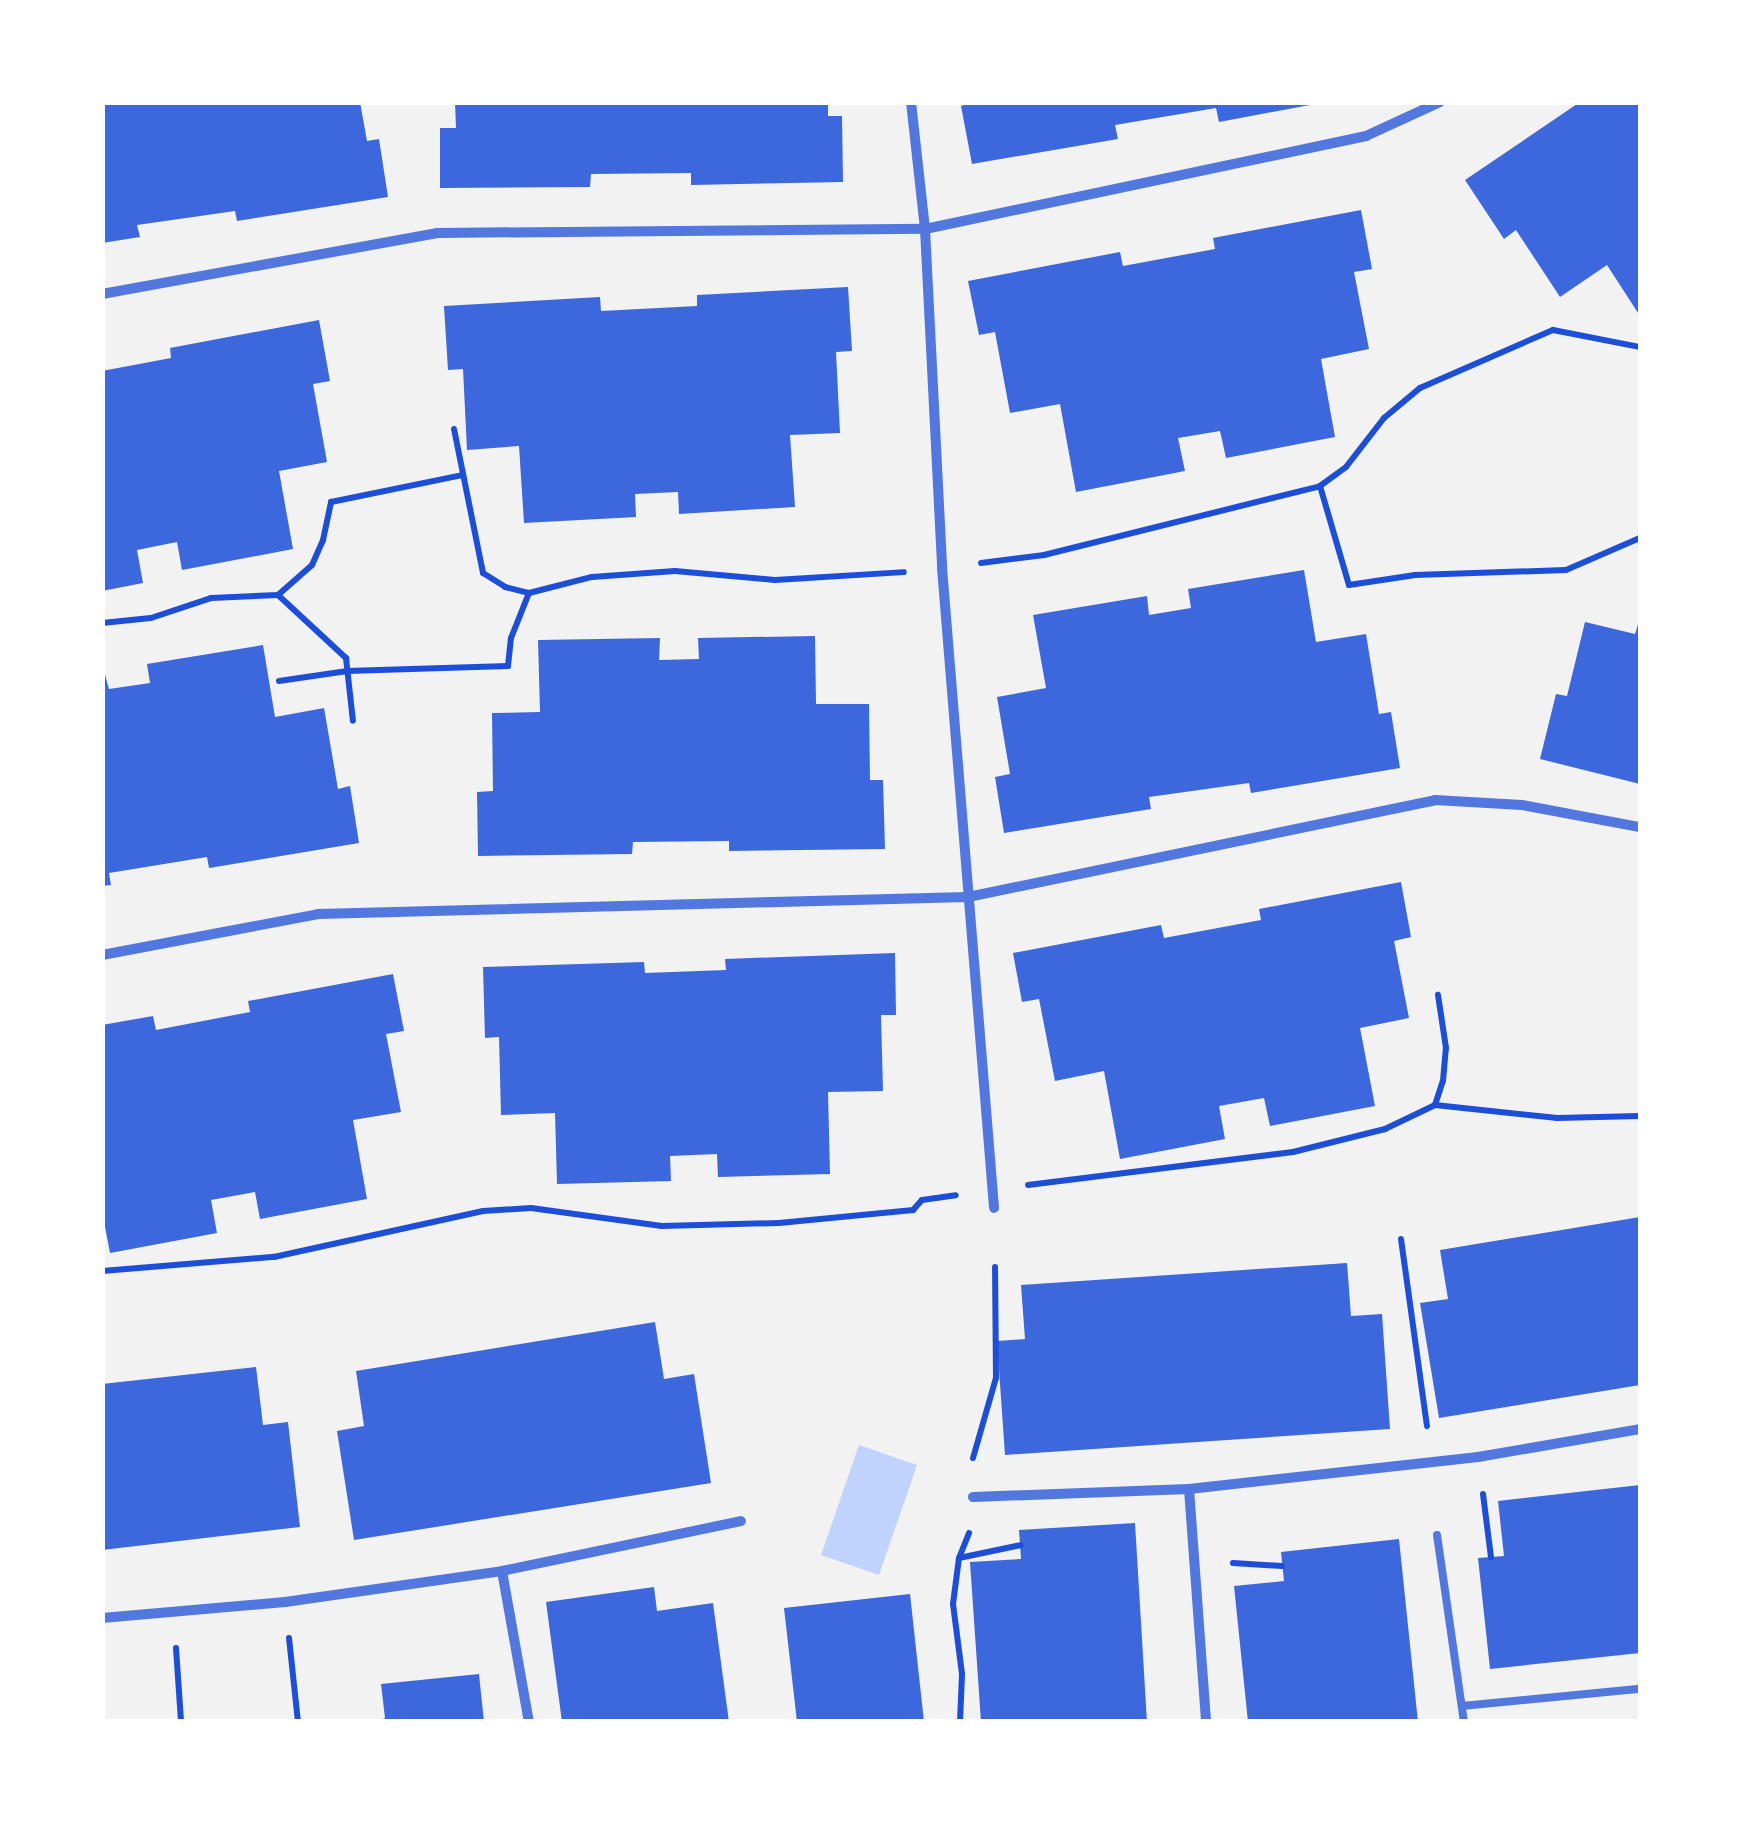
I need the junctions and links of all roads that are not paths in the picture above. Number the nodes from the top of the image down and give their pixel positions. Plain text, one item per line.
1 (910, 102) edge
2 (1440, 102) edge
3 (925, 229) junction
4 (102, 294) edge
5 (1640, 827) edge
6 (968, 897) junction
7 (102, 955) edge
8 (994, 1208) dead end
9 (1640, 1429) edge
10 (1189, 1489) junction
11 (973, 1496) dead end
12 (741, 1521) dead end
13 (1438, 1535) dead end
14 (502, 1571) junction
15 (102, 1618) edge
16 (1640, 1689) edge
17 (1462, 1706) junction
18 (528, 1722) edge
19 (1206, 1722) edge
20 (1464, 1722) edge

1 - 3 street
2 - 3 street
3 - 4 street
3 - 6 street
5 - 6 street
6 - 7 street
6 - 8 street
9 - 10 street
10 - 11 street
10 - 19 street
12 - 14 street
13 - 17 lane
14 - 15 street
14 - 18 street
16 - 17 lane
17 - 20 lane

